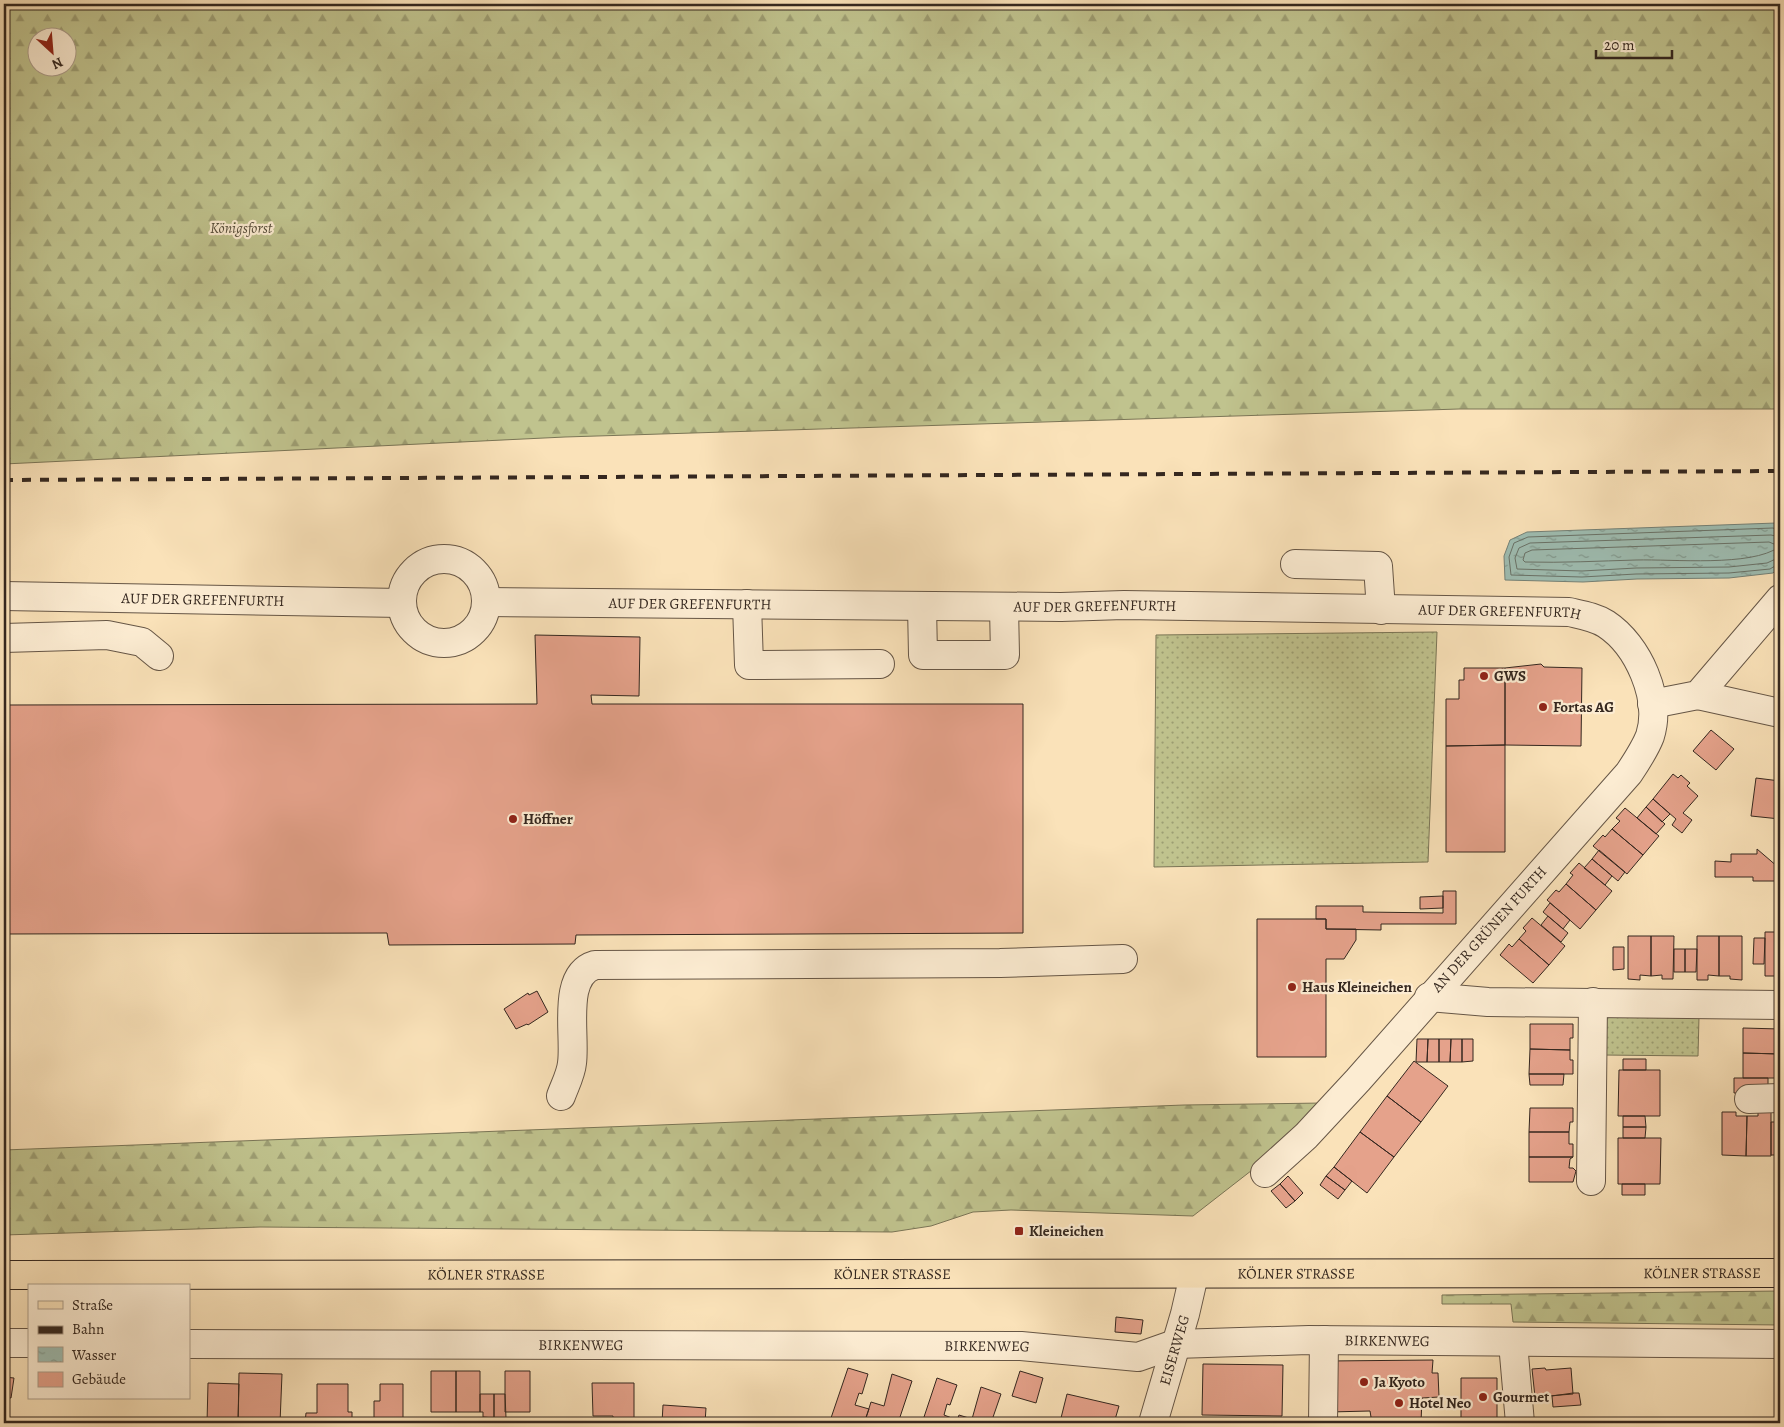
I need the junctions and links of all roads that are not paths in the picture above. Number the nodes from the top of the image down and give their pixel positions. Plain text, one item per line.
1 (1295, 564) dead end
2 (4, 596) edge
3 (1780, 599) edge
4 (401, 602) junction
5 (486, 602) junction
6 (747, 604) junction
7 (922, 606) junction
8 (1004, 607) junction
9 (1381, 610) junction
10 (4, 638) edge
11 (159, 656) dead end
12 (880, 664) dead end
13 (1698, 695) junction
14 (1652, 704) junction
15 (1780, 713) edge
16 (1123, 959) dead end
17 (1429, 997) junction
18 (1593, 1002) junction
19 (1780, 1005) edge
20 (561, 1096) dead end
21 (1780, 1098) edge
22 (1749, 1099) dead end
23 (1265, 1173) dead end
24 (1592, 1182) dead end
25 (1780, 1273) edge
26 (4, 1275) edge
27 (1194, 1275) junction
28 (1324, 1340) junction
29 (4, 1343) edge
30 (28, 1343) edge
31 (1513, 1343) junction
32 (190, 1344) edge
33 (1175, 1344) junction
34 (1780, 1344) edge
35 (1153, 1423) edge
36 (1323, 1423) edge
37 (1520, 1423) edge

1 - 9 street
2 - 4 street, AUF DER GREFENFURTH
3 - 13 street
4 - 5 street
4 - 5 street
5 - 6 street, AUF DER GREFENFURTH
6 - 7 street, AUF DER GREFENFURTH
6 - 12 street
7 - 8 street, AUF DER GREFENFURTH
7 - 8 street
8 - 9 street, AUF DER GREFENFURTH
9 - 14 street, AUF DER GREFENFURTH
10 - 11 street
13 - 14 street
13 - 15 street
14 - 17 street, AN DER GRÜNEN FURTH
16 - 20 street
17 - 18 street
17 - 23 street, AN DER GRÜNEN FURTH
18 - 19 street
18 - 24 street
21 - 22 street
25 - 27 main road, KÖLNER STRASSE
26 - 27 main road, KÖLNER STRASSE
27 - 33 street, EISERWEG
28 - 31 street, BIRKENWEG
28 - 33 street, BIRKENWEG
28 - 36 street
29 - 30 street
31 - 34 street, BIRKENWEG
31 - 37 street
32 - 33 street, BIRKENWEG
33 - 35 street, EISERWEG

